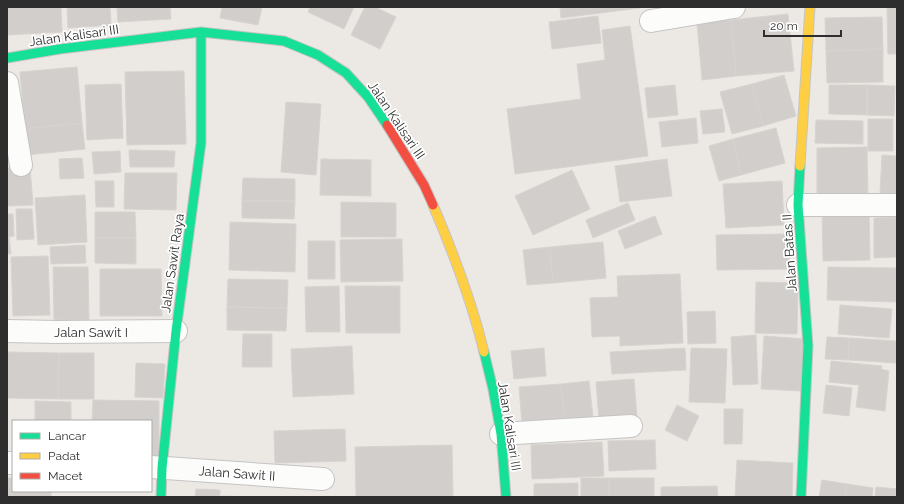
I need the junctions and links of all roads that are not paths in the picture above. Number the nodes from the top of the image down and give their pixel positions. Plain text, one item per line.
1 (734, 7) edge
2 (810, 7) edge
3 (651, 21) dead end
4 (201, 32) junction
5 (7, 58) edge
6 (7, 83) edge
7 (21, 165) dead end
8 (798, 205) junction
9 (897, 205) edge
10 (7, 330) edge
11 (176, 331) junction
12 (631, 426) dead end
13 (501, 434) junction
14 (157, 468) edge
15 (323, 479) dead end
16 (161, 497) edge
17 (506, 497) edge
18 (801, 497) edge

1 - 3 street
2 - 8 street, Jalan Batas II
4 - 5 street, Jalan Kalisari III
4 - 11 street, Jalan Sawit Raya
4 - 13 street, Jalan Kalisari III
6 - 7 street
8 - 9 street
8 - 18 street, Jalan Batas II
10 - 11 street, Jalan Sawit I
11 - 14 street, Jalan Sawit Raya
12 - 13 street
13 - 17 street, Jalan Kalisari III
14 - 15 street, Jalan Sawit II
14 - 16 street, Jalan Sawit Raya

